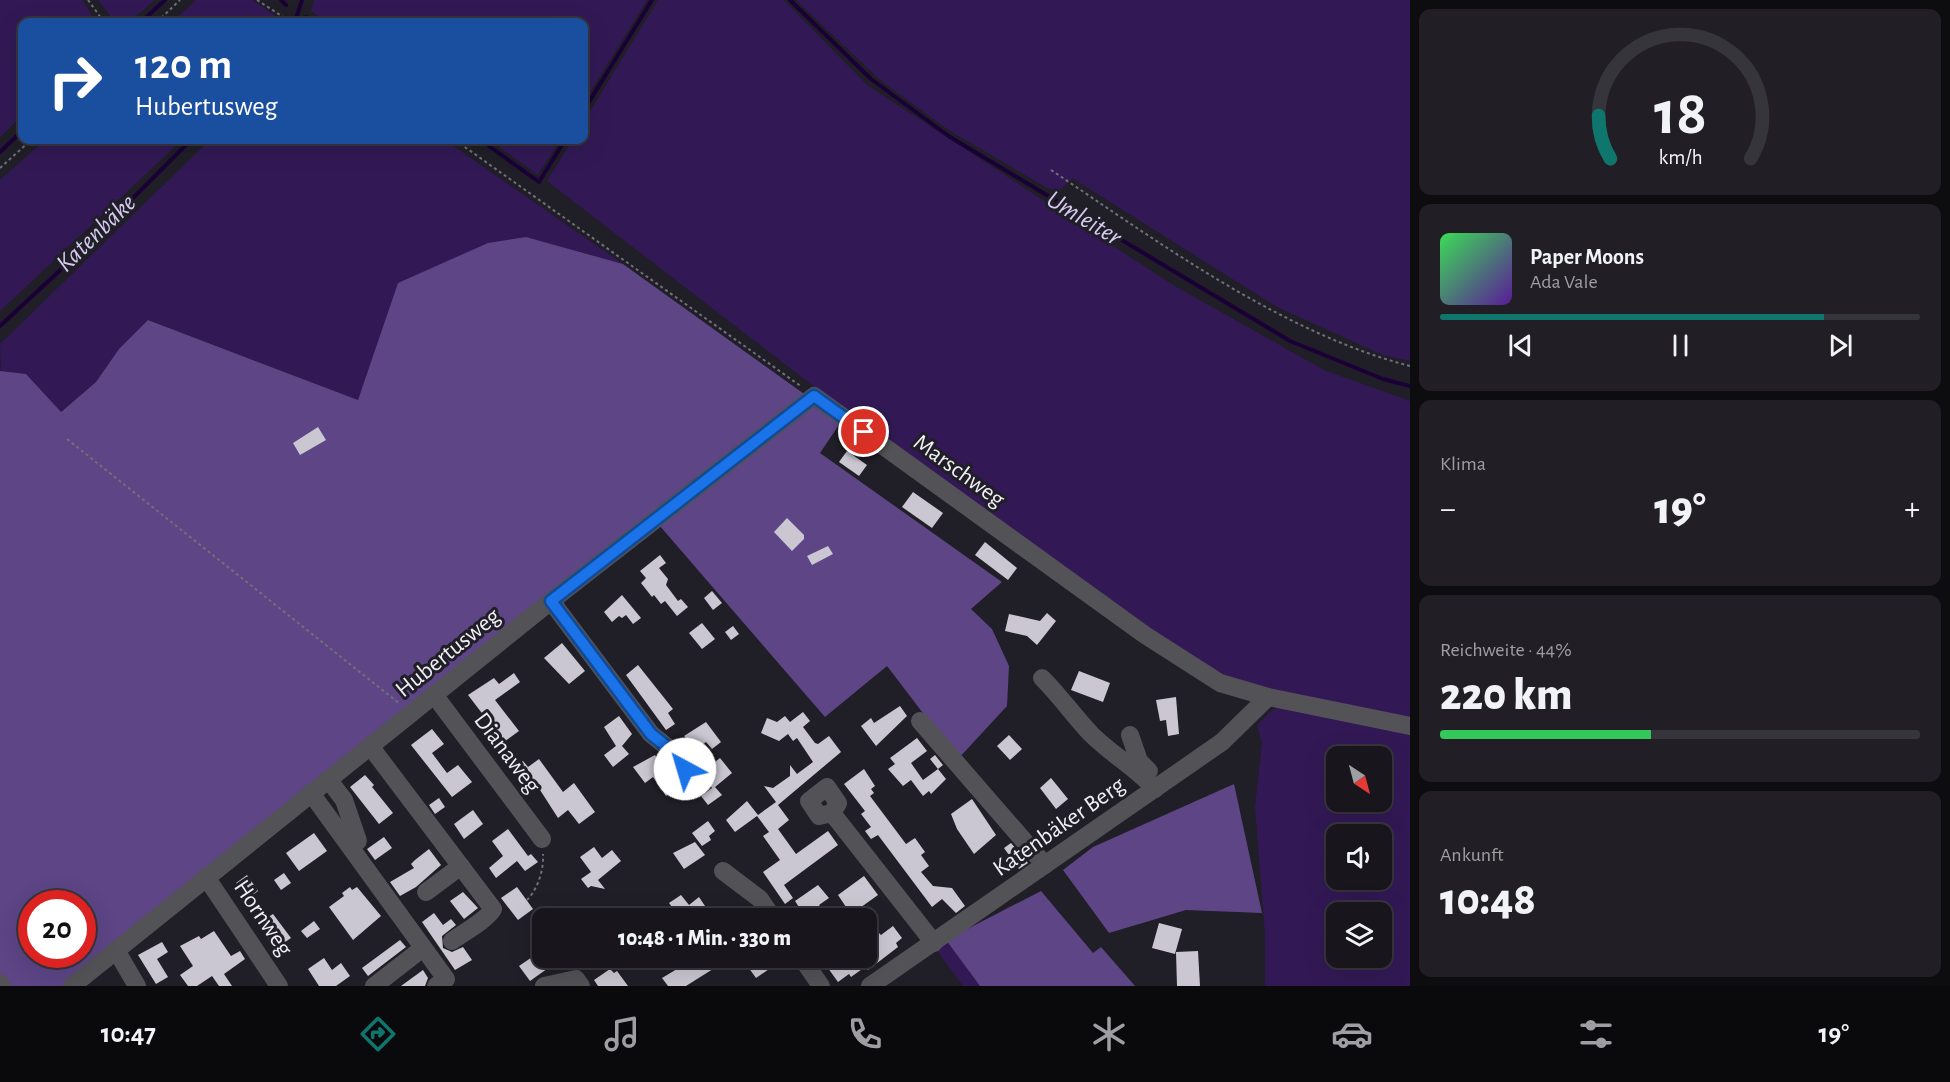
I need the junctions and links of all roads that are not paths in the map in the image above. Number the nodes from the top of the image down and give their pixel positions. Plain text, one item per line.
1 (814, 396) joint
2 (551, 601) junction
3 (1042, 678) dead end
4 (435, 696) junction
5 (1268, 697) junction
6 (920, 721) dead end
7 (1410, 726) edge
8 (1130, 735) dead end
9 (370, 746) junction
10 (685, 769) dead end
11 (328, 779) junction
12 (1160, 785) junction
13 (311, 793) junction
14 (832, 813) dead end
15 (542, 839) road end
16 (358, 841) dead end
17 (461, 866) junction
18 (1045, 866) junction
19 (723, 871) dead end
20 (206, 877) junction
21 (426, 892) dead end
22 (766, 908) edge
23 (452, 941) dead end
24 (934, 943) junction
25 (423, 948) junction
26 (116, 950) junction
27 (809, 968) edge
28 (878, 984) edge
29 (72, 986) edge
30 (137, 986) edge
31 (279, 986) edge
32 (374, 986) edge
33 (436, 986) edge
34 (544, 986) edge
35 (581, 986) edge
36 (821, 986) edge

1 - 2 street, Hubertusweg
1 - 5 street, Marschweg
2 - 4 street, Hubertusweg
2 - 10 street
3 - 12 street
4 - 9 street, Hubertusweg
4 - 15 street, Dianaweg
5 - 7 street, Marschweg
5 - 12 street, Katenbäker Berg
6 - 18 street
8 - 12 street
9 - 11 street, Hubertusweg
9 - 17 street
11 - 13 street, Hubertusweg
11 - 16 street
12 - 18 street, Katenbäker Berg
13 - 20 street, Hubertusweg
13 - 25 street
14 - 24 street
17 - 21 street
17 - 23 street
18 - 24 street, Katenbäker Berg
19 - 22 street
20 - 26 street, Hubertusweg
20 - 31 street, Hornweg
24 - 28 street, Katenbäker Berg
25 - 32 street
25 - 33 street
26 - 29 street, Hubertusweg
26 - 30 street
27 - 36 street
34 - 35 street

